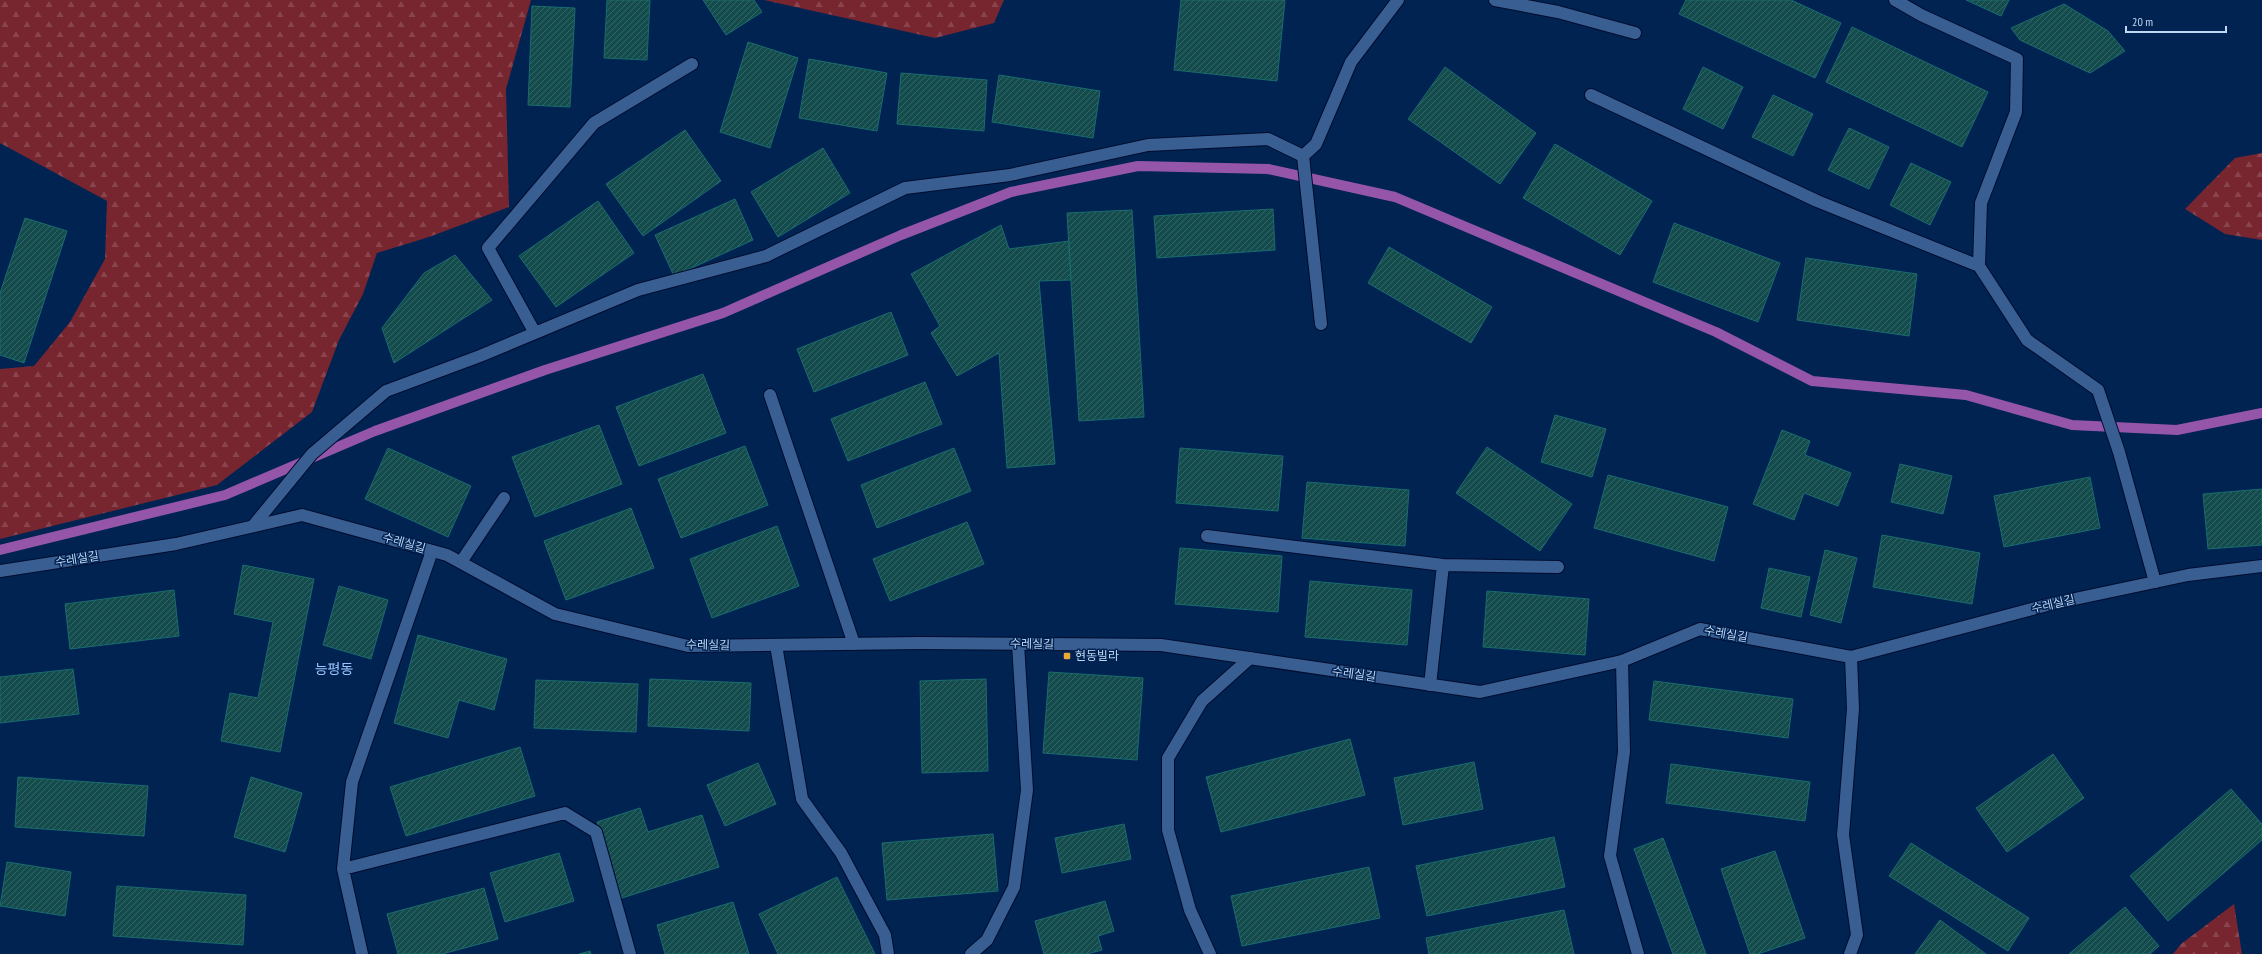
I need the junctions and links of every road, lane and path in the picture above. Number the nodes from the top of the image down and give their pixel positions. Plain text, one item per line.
1 (1398, 0) edge
2 (1495, 0) edge
3 (1895, 0) edge
4 (1634, 33) dead end
5 (692, 64) dead end
6 (1591, 95) dead end
7 (1303, 158) junction
8 (1979, 266) junction
9 (1321, 324) dead end
10 (535, 333) junction
11 (770, 395) dead end
12 (504, 498) dead end
13 (253, 526) junction
14 (1207, 536) dead end
15 (432, 551) junction
16 (460, 562) junction
17 (1442, 565) junction
18 (2262, 566) edge
19 (1558, 567) dead end
20 (0, 571) edge
21 (2156, 582) junction
22 (854, 644) junction
23 (1018, 644) junction
24 (776, 645) junction
25 (1851, 657) junction
26 (1250, 658) junction
27 (1622, 661) junction
28 (1430, 685) junction
29 (343, 869) junction
30 (362, 954) edge
31 (630, 954) edge
32 (888, 954) edge
33 (971, 954) edge
34 (1210, 954) edge
35 (1638, 954) edge
36 (1850, 954) edge

1 - 7 street
2 - 4 street
3 - 8 street
5 - 10 street
6 - 8 street
7 - 9 street
7 - 10 street
8 - 21 street
10 - 13 street
11 - 22 street
12 - 16 street
13 - 15 street, 수레실길
13 - 20 street, 수레실길
14 - 17 street
15 - 16 street, 수레실길
15 - 29 street
16 - 24 street, 수레실길
17 - 19 street
17 - 28 street
18 - 21 street, 수레실길
21 - 25 street, 수레실길
22 - 23 street, 수레실길
22 - 24 street, 수레실길
23 - 26 street, 수레실길
23 - 33 street
24 - 32 street
25 - 27 street, 수레실길
25 - 36 street
26 - 28 street, 수레실길
26 - 34 street
27 - 28 street, 수레실길
27 - 35 street
29 - 30 street
29 - 31 street

